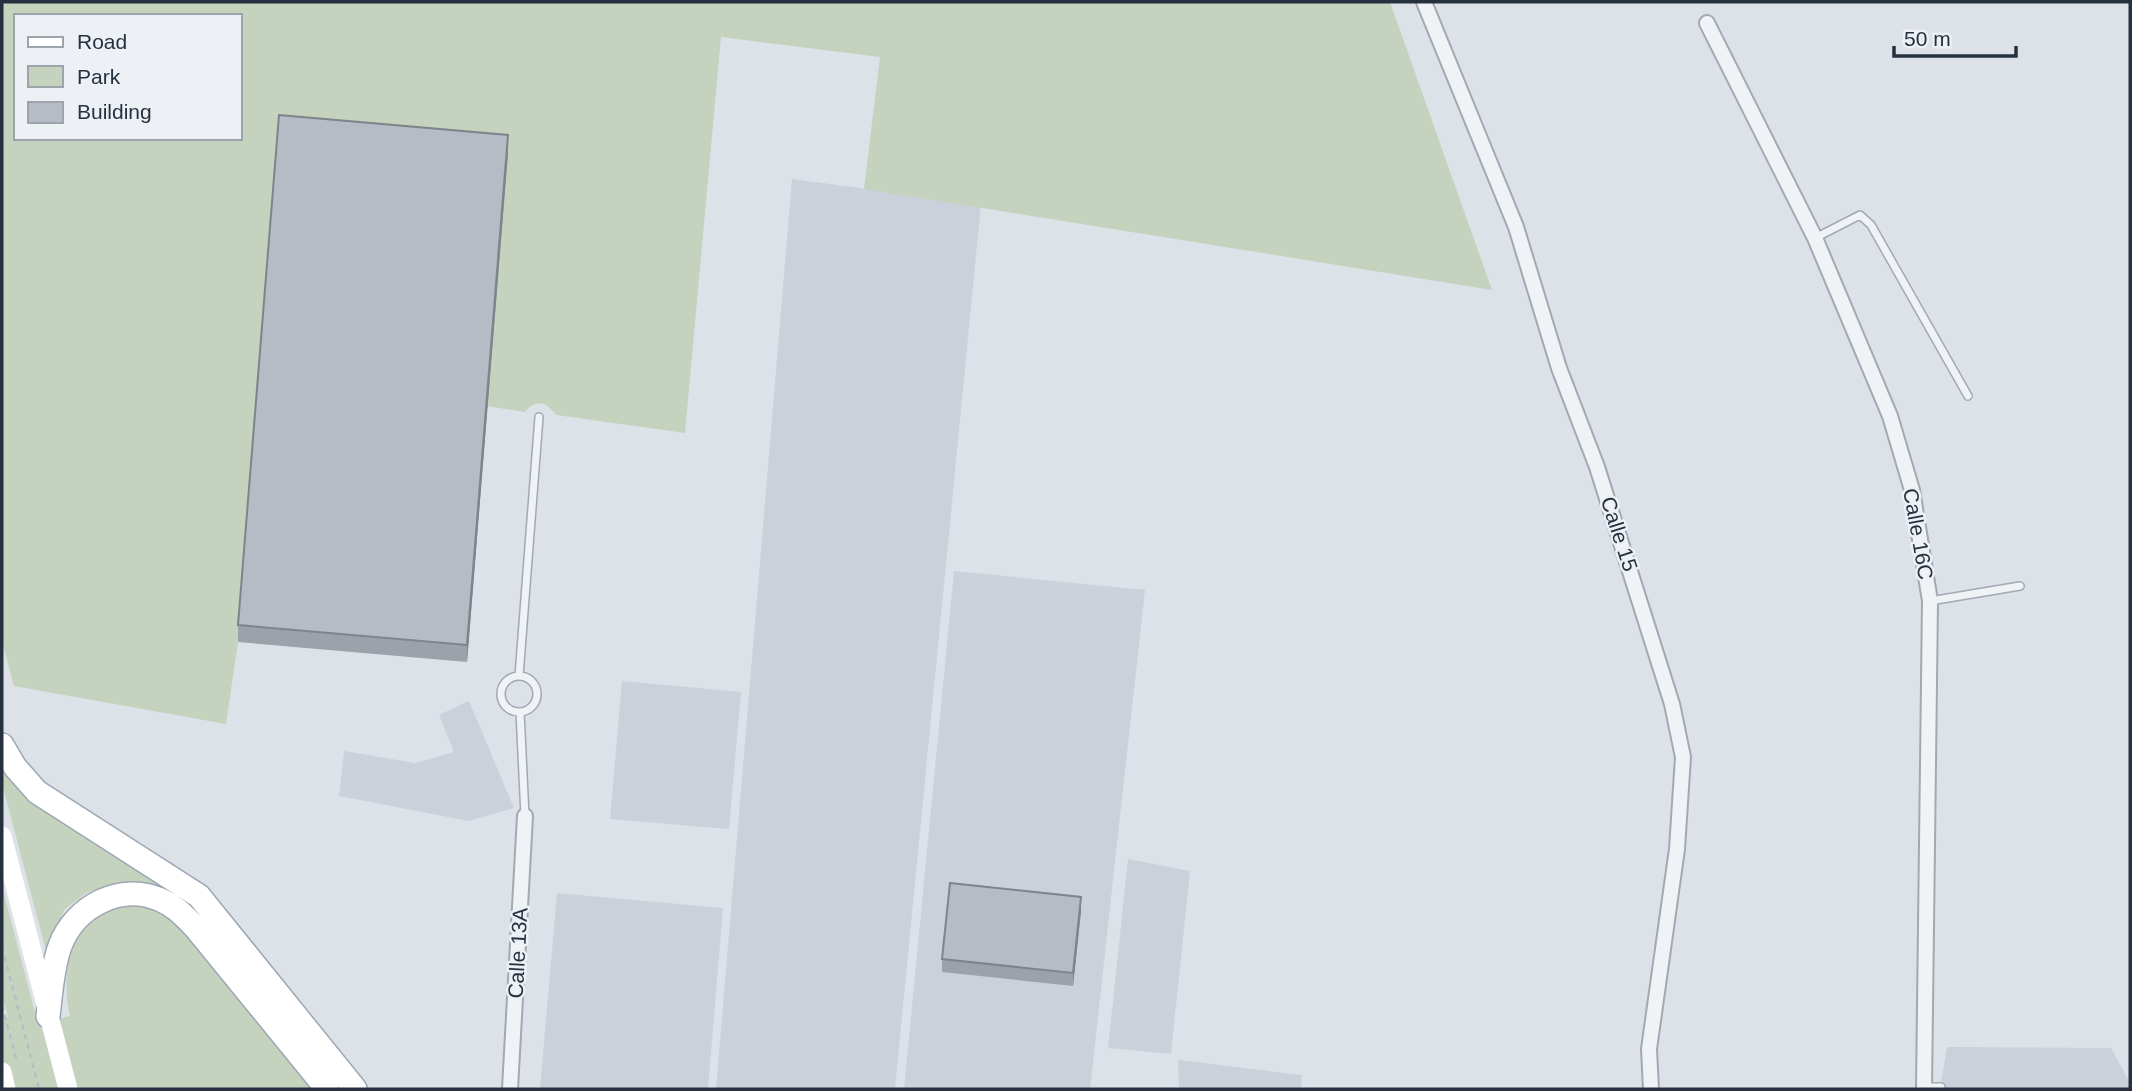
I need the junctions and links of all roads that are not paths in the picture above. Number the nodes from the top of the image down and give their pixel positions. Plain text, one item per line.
1 (1424, 2) edge
2 (1707, 23) dead end
3 (1815, 239) junction
4 (1968, 396) dead end
5 (539, 417) dead end
6 (2020, 586) dead end
7 (1930, 601) junction
8 (519, 676) junction
9 (520, 712) junction
10 (2, 745) edge
11 (525, 816) joint
12 (2, 836) edge
13 (48, 1016) junction
14 (10, 1069) edge
15 (1941, 1087) dead end
16 (1924, 1088) edge
17 (6, 1089) edge
18 (68, 1089) edge
19 (327, 1089) edge
20 (355, 1089) edge
21 (510, 1089) edge
22 (1651, 1089) edge

1 - 22 street, Calle 15
2 - 3 street, Calle 16C
3 - 4 lane
3 - 7 street, Calle 16C
5 - 8 lane
6 - 7 lane
7 - 16 street, Calle 16C
8 - 9 lane
8 - 9 lane
9 - 11 lane
10 - 20 main road
11 - 21 street, Calle 13A
12 - 13 main road
13 - 18 main road
13 - 19 main road
14 - 17 main road
15 - 16 lane

